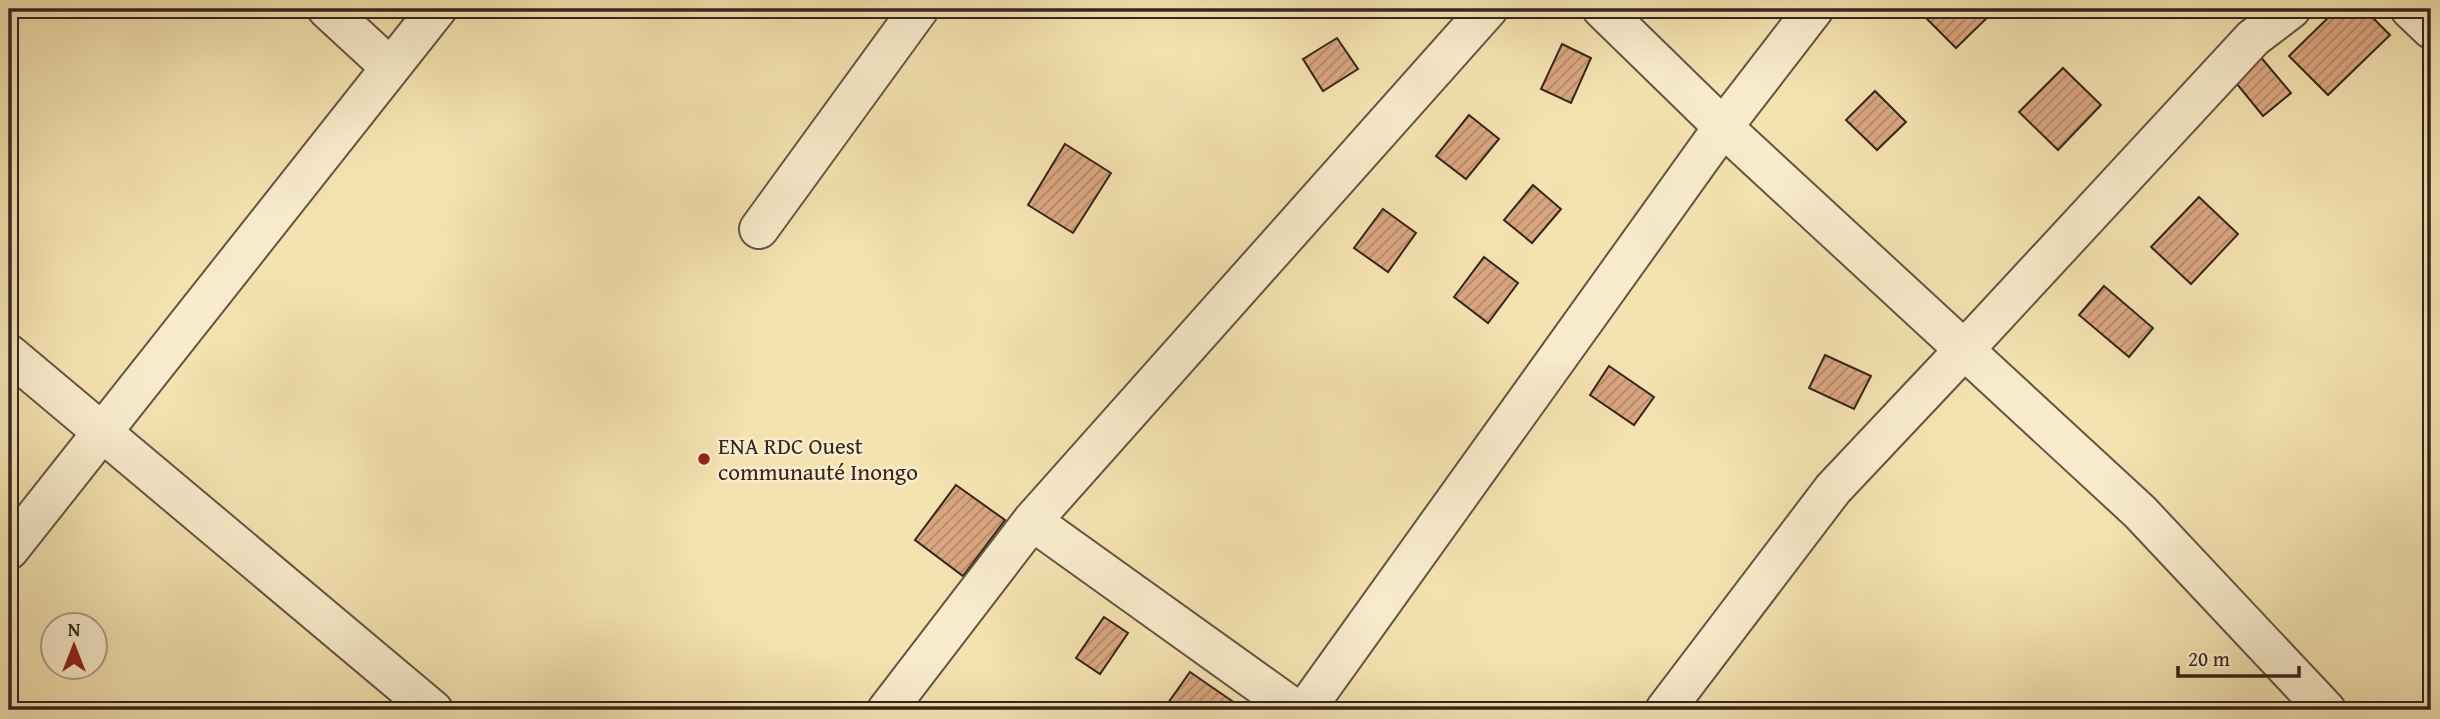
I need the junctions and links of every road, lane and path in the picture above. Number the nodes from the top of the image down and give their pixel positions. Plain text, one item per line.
1 (327, 9) edge
2 (438, 9) edge
3 (919, 9) edge
4 (1488, 9) edge
5 (1602, 9) edge
6 (1814, 9) edge
7 (2291, 9) edge
8 (2410, 9) edge
9 (2431, 29) edge
10 (390, 67) junction
11 (1723, 127) junction
12 (759, 229) dead end
13 (1965, 350) junction
14 (9, 354) edge
15 (101, 433) junction
16 (1032, 521) junction
17 (9, 550) edge
18 (2323, 709) edge
19 (433, 710) edge
20 (887, 710) edge
21 (1296, 710) edge
22 (1305, 710) edge
23 (1665, 710) edge

1 - 10 street
2 - 10 street
3 - 12 street
4 - 16 street
5 - 11 street
6 - 11 street
7 - 13 street
8 - 9 street
10 - 15 street
11 - 13 street
11 - 22 street
13 - 18 street
13 - 23 street
14 - 15 street
15 - 17 street
15 - 19 street
16 - 20 street
16 - 21 street

